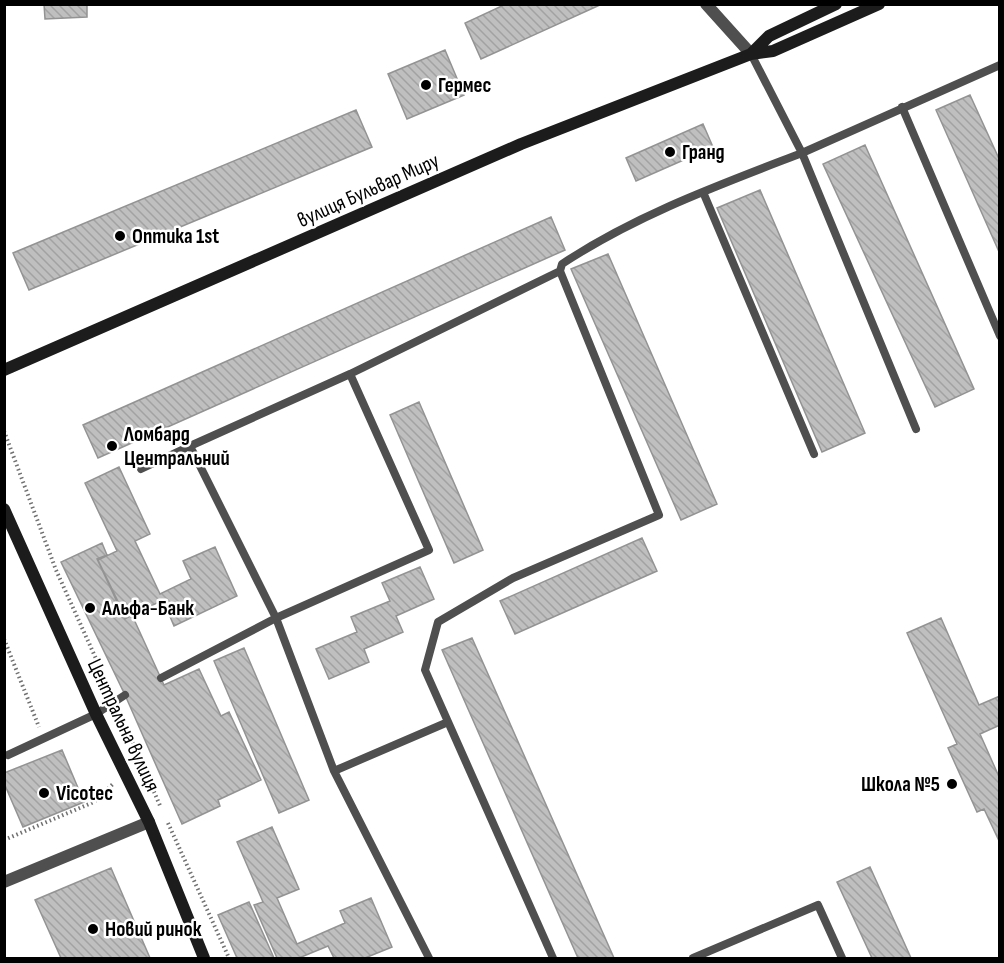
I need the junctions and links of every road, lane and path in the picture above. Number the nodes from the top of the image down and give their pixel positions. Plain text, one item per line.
1 (706, 4) edge
2 (836, 4) edge
3 (879, 4) edge
4 (751, 54) junction
5 (999, 65) edge
6 (902, 107) junction
7 (801, 153) junction
8 (703, 192) junction
9 (560, 271) junction
10 (999, 336) edge
11 (4, 370) edge
12 (350, 374) junction
13 (916, 429) dead end
14 (190, 446) junction
15 (814, 454) dead end
16 (141, 469) dead end
17 (4, 509) edge
18 (276, 618) junction
19 (4, 639) edge
20 (161, 678) dead end
21 (125, 695) dead end
22 (96, 714) junction
23 (448, 722) junction
24 (46, 737) junction
25 (8, 755) dead end
26 (144, 769) dead end
27 (334, 771) junction
28 (127, 775) junction
29 (149, 822) junction
30 (4, 840) edge
31 (4, 882) edge
32 (204, 958) edge
33 (429, 958) edge
34 (552, 958) edge
35 (693, 958) edge
36 (842, 958) edge

1 - 4 street
2 - 4 street, вулиця Бульвар Миру
3 - 4 street, вулиця Бульвар Миру
4 - 7 lane
4 - 11 street, вулиця Бульвар Миру
5 - 6 lane
6 - 7 lane
6 - 10 lane
7 - 8 lane
7 - 13 lane
8 - 9 lane
8 - 15 lane
9 - 12 lane
9 - 23 lane
12 - 14 lane
12 - 18 lane
14 - 16 lane
14 - 18 lane
17 - 22 street, Центральна вулиця
18 - 20 lane
18 - 27 lane
19 - 24 path
21 - 22 lane
22 - 24 lane
22 - 28 street, Центральна вулиця
23 - 27 lane
23 - 34 lane
24 - 25 lane
26 - 28 path
27 - 33 lane
28 - 29 street, Центральна вулиця
28 - 30 path
29 - 31 street
29 - 32 street, Центральна вулиця
35 - 36 lane

